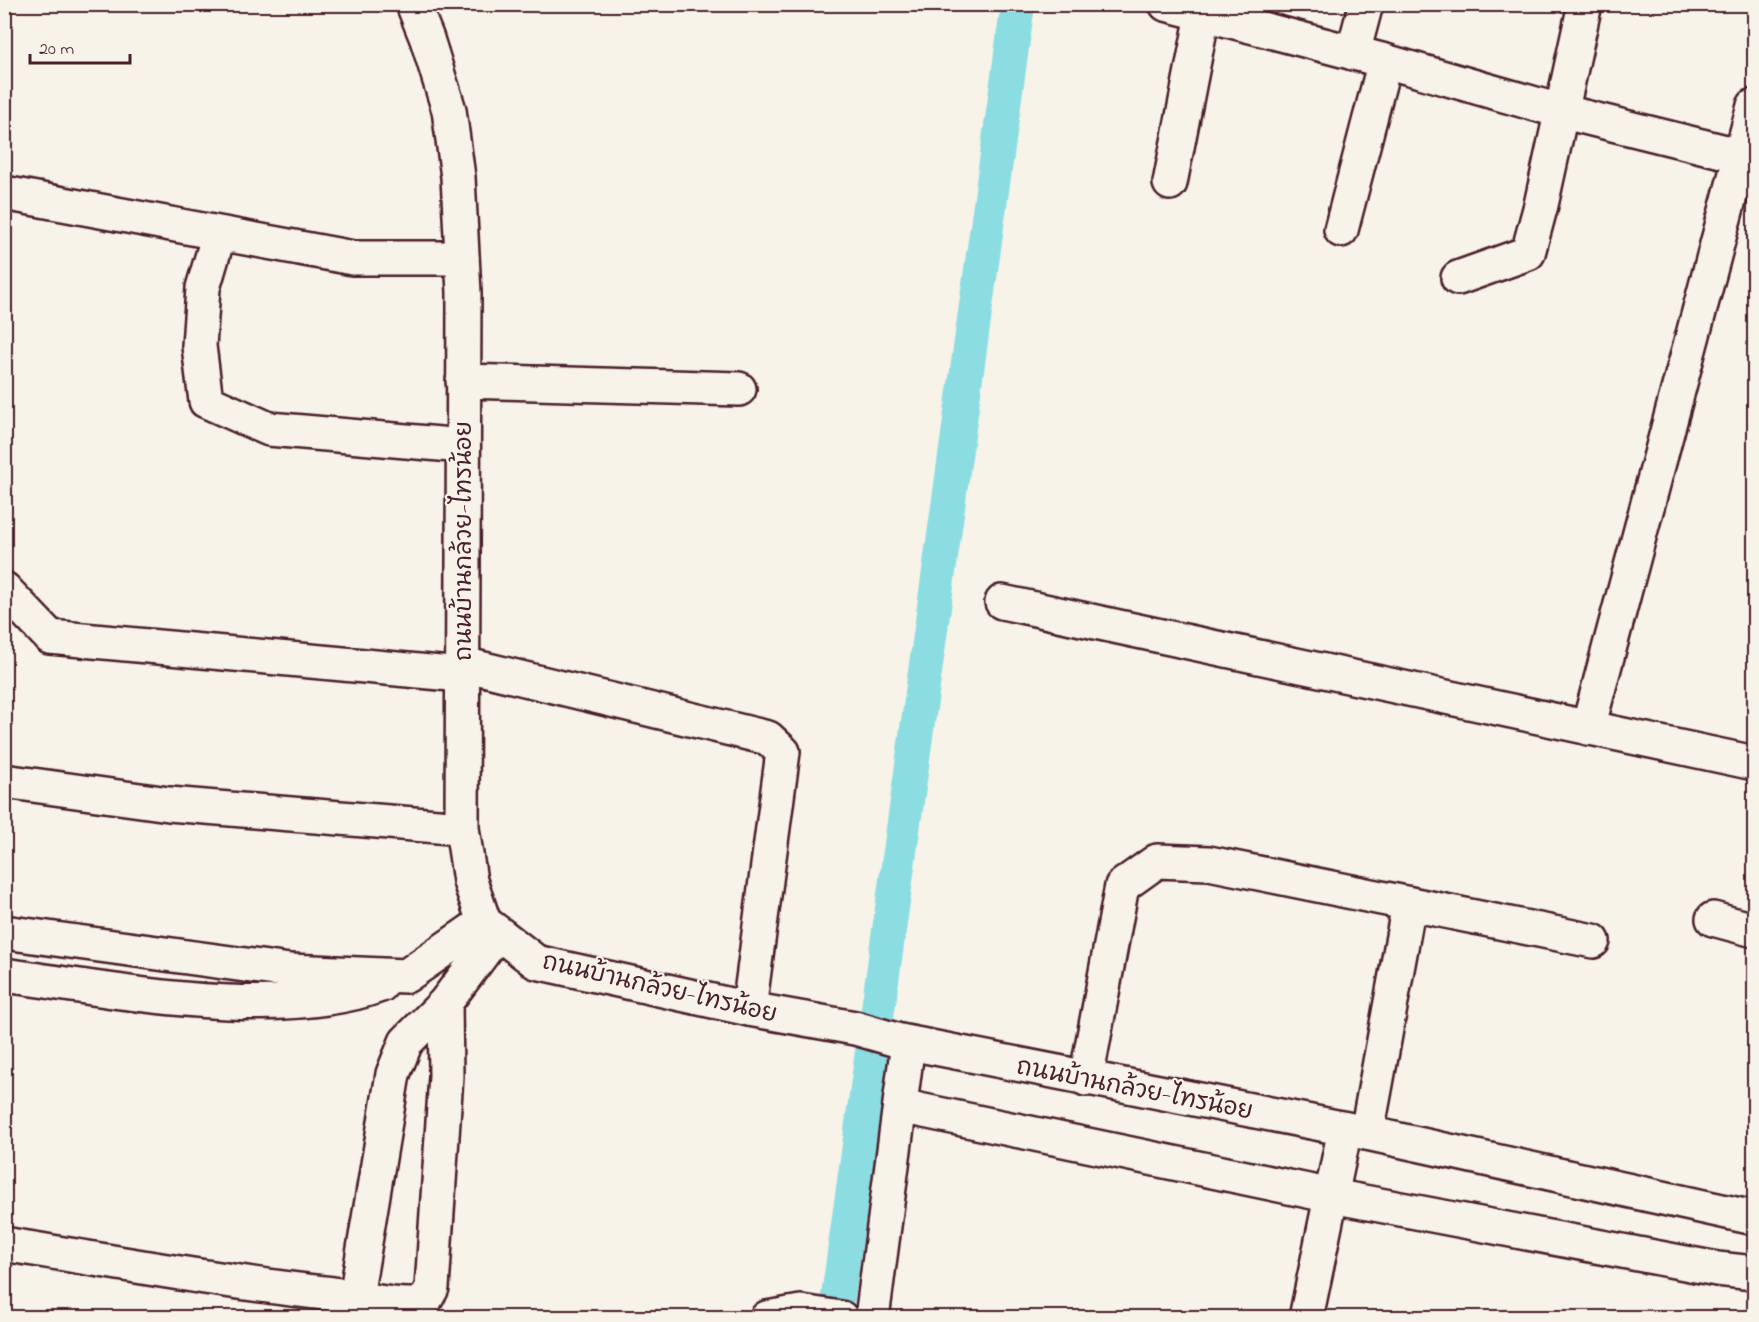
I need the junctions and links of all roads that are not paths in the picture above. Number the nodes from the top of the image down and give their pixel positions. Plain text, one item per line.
1 (413, 4) edge
2 (1166, 4) edge
3 (1366, 4) edge
4 (1585, 4) edge
5 (1204, 9) edge
6 (1353, 53) junction
7 (1385, 61) junction
8 (1755, 106) edge
9 (1560, 111) junction
10 (1748, 157) edge
11 (1170, 183) dead end
12 (4, 193) edge
13 (1341, 230) dead end
14 (219, 234) junction
15 (462, 258) junction
16 (1458, 278) dead end
17 (463, 381) junction
18 (739, 389) dead end
19 (463, 446) junction
20 (4, 589) edge
21 (1002, 602) dead end
22 (462, 670) junction
23 (1588, 728) junction
24 (1755, 763) edge
25 (4, 781) edge
26 (462, 828) junction
27 (1409, 904) junction
28 (1713, 919) dead end
29 (491, 928) junction
30 (1755, 930) edge
31 (4, 932) edge
32 (1593, 941) dead end
33 (4, 975) edge
34 (406, 976) junction
35 (445, 1003) junction
36 (749, 1009) junction
37 (904, 1042) junction
38 (1086, 1079) junction
39 (900, 1106) junction
40 (1356, 1131) junction
41 (1332, 1196) junction
42 (1755, 1218) edge
43 (4, 1244) edge
44 (1755, 1273) edge
45 (356, 1297) junction
46 (767, 1317) edge
47 (842, 1317) edge
48 (872, 1317) edge
49 (1306, 1317) edge

1 - 15 street, ถนนบ้านกล้วย-ไทรน้อย
2 - 5 street
3 - 6 street
4 - 9 street
5 - 6 street
5 - 11 street
6 - 7 street
7 - 9 street
7 - 13 street
8 - 10 street
9 - 10 street
9 - 16 street
10 - 23 street
12 - 14 street
14 - 15 street
14 - 19 street
15 - 17 street, ถนนบ้านกล้วย-ไทรน้อย
17 - 18 street
17 - 19 street, ถนนบ้านกล้วย-ไทรน้อย
19 - 22 street, ถนนบ้านกล้วย-ไทรน้อย
20 - 22 street
21 - 23 street
22 - 26 street, ถนนบ้านกล้วย-ไทรน้อย
22 - 36 street
23 - 24 street
25 - 26 street
26 - 29 street, ถนนบ้านกล้วย-ไทรน้อย
27 - 32 street
27 - 38 street
27 - 40 street
28 - 30 street
29 - 34 street
29 - 35 street
29 - 36 street, ถนนบ้านกล้วย-ไทรน้อย
31 - 34 street
33 - 34 street
35 - 45 street
35 - 45 street
36 - 37 street, ถนนบ้านกล้วย-ไทรน้อย
37 - 38 street, ถนนบ้านกล้วย-ไทรน้อย
37 - 39 street
38 - 40 street, ถนนบ้านกล้วย-ไทรน้อย
39 - 41 street
39 - 48 street
40 - 41 street
40 - 42 street, ถนนบ้านกล้วย-ไทรน้อย
41 - 44 street
41 - 49 street
43 - 45 street
46 - 47 street

